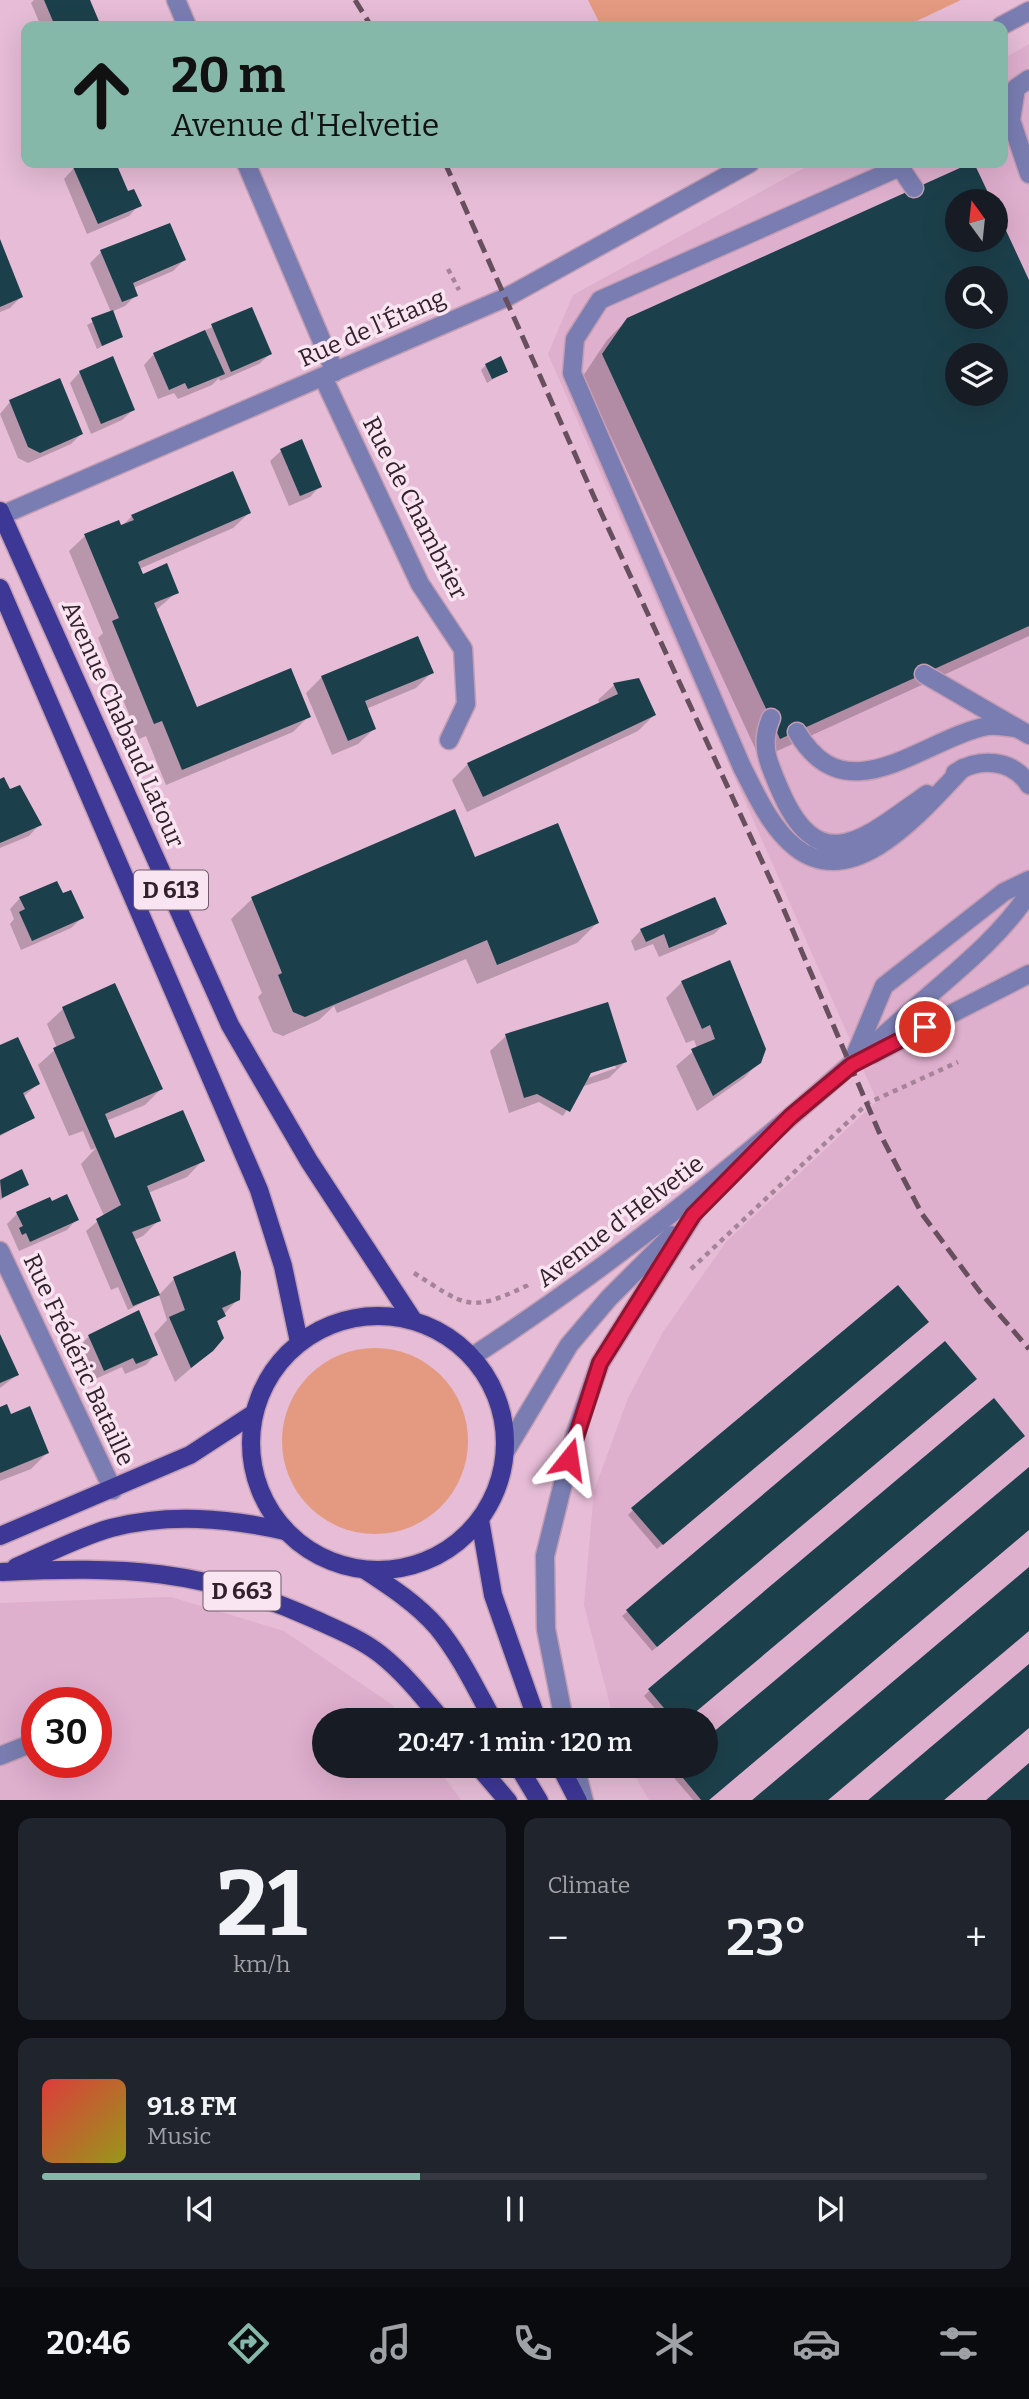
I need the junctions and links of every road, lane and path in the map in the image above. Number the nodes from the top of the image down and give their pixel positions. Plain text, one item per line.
1 (176, 0) edge
2 (1029, 11) edge
3 (185, 21) edge
4 (1008, 22) edge
5 (1029, 79) edge
6 (248, 168) edge
7 (741, 168) edge
8 (898, 168) edge
9 (901, 168) edge
10 (1029, 174) edge
11 (914, 188) dead end
12 (329, 375) junction
13 (1, 513) edge
14 (0, 588) edge
15 (924, 674) dead end
16 (771, 718) dead end
17 (797, 732) dead end
18 (1022, 732) edge
19 (449, 740) dead end
20 (963, 768) junction
21 (1029, 785) edge
22 (1029, 880) edge
23 (1029, 893) edge
24 (1029, 974) edge
25 (958, 1062) dead end
26 (852, 1065) junction
27 (791, 1116) junction
28 (693, 1215) junction
29 (0, 1251) edge
30 (406, 1269) dead end
31 (681, 1278) dead end
32 (544, 1310) junction
33 (413, 1320) junction
34 (299, 1342) junction
35 (473, 1356) junction
36 (253, 1414) junction
37 (506, 1450) junction
38 (113, 1490) junction
39 (480, 1520) junction
40 (285, 1531) junction
41 (0, 1536) edge
42 (365, 1570) junction
43 (1, 1573) edge
44 (432, 1708) edge
45 (486, 1708) edge
46 (533, 1708) edge
47 (562, 1708) edge
48 (21, 1748) edge
49 (0, 1756) edge
50 (488, 1778) edge
51 (525, 1778) edge
52 (566, 1778) edge
53 (578, 1778) edge
54 (507, 1800) edge
55 (538, 1800) edge
56 (577, 1800) edge
57 (584, 1800) edge

1 - 3 street
2 - 4 street
5 - 10 street
6 - 12 street, Rue de Chambrier
7 - 12 street, Rue de l'Étang
8 - 20 street
9 - 11 street
12 - 13 street, Rue de l'Étang
12 - 19 street, Rue de Chambrier
13 - 33 main road, Avenue Chabaud Latour / D 613
14 - 34 main road, D 613
15 - 18 street
16 - 20 street
17 - 18 street
20 - 21 street
22 - 26 street
23 - 26 street, Avenue d'Helvetie
24 - 26 street, Avenue d'Helvetie
25 - 31 path
26 - 27 street, Avenue d'Helvetie
27 - 28 street, Avenue d'Helvetie
27 - 32 street, Avenue d'Helvetie
28 - 37 street, Avenue d'Helvetie
28 - 47 street, Avenue d'Helvetie
29 - 38 street, Rue Frédéric Bataille
30 - 32 path
32 - 35 street, Avenue d'Helvetie
33 - 34 main road
33 - 35 main road
34 - 36 main road
35 - 37 main road
36 - 38 main road
36 - 40 main road
37 - 39 main road
38 - 41 main road
39 - 42 main road
39 - 46 main road
40 - 42 main road
40 - 43 main road, D 663
42 - 45 main road
43 - 44 main road, D 663
48 - 49 street
50 - 54 main road
51 - 55 main road
52 - 56 main road
53 - 57 street

